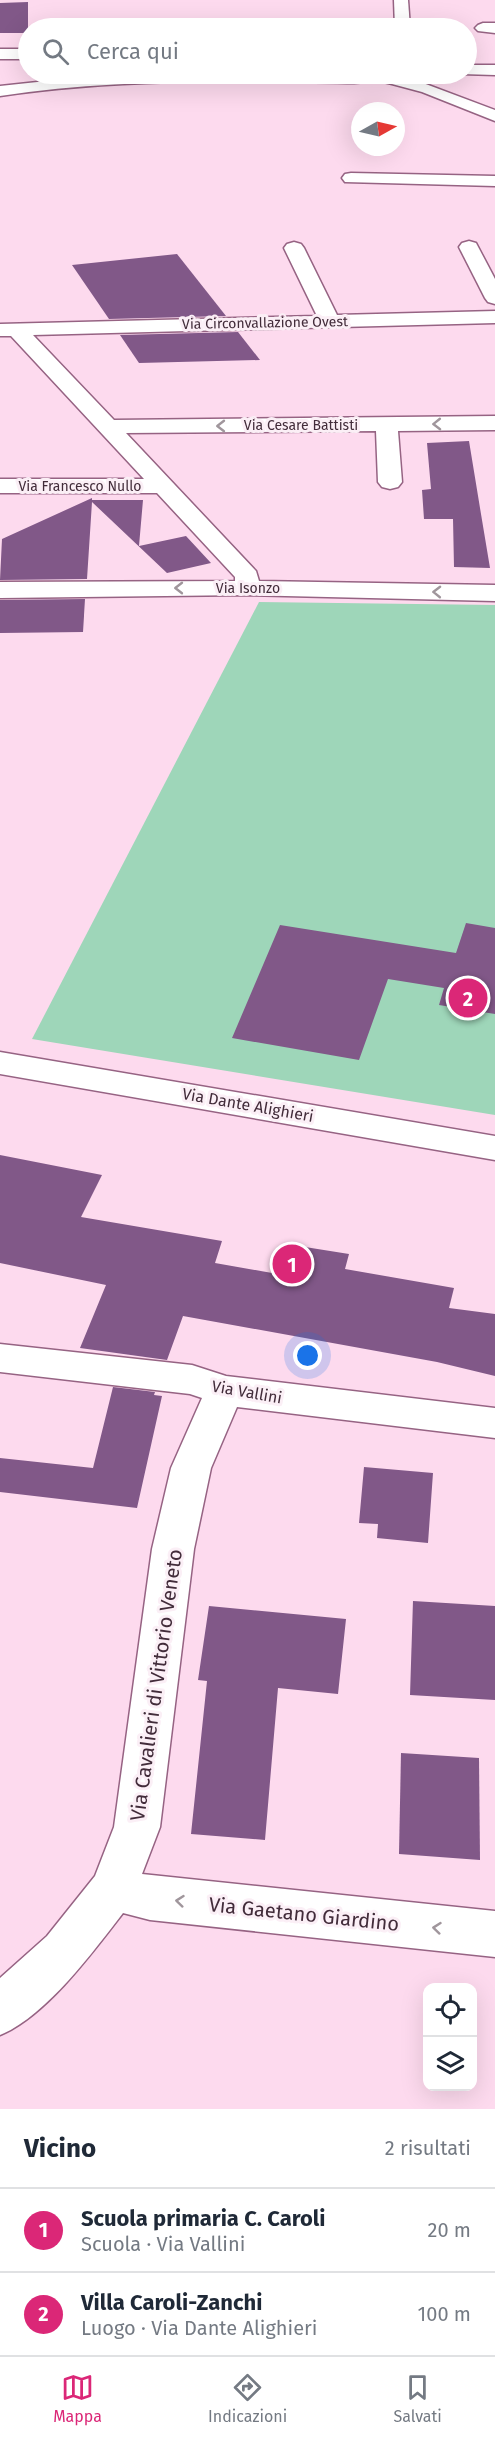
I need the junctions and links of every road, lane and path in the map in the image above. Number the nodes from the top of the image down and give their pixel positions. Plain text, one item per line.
1 (401, 0) edge
2 (402, 18) edge
3 (0, 54) edge
4 (18, 54) edge
5 (0, 66) edge
6 (18, 66) edge
7 (477, 70) edge
8 (495, 70) edge
9 (46, 84) edge
10 (417, 84) edge
11 (0, 91) edge
12 (495, 116) edge
13 (351, 178) dead end
14 (495, 181) edge
15 (469, 247) dead end
16 (294, 249) dead end
17 (495, 298) edge
18 (495, 317) edge
19 (330, 321) junction
20 (13, 327) edge
21 (495, 423) edge
22 (387, 424) junction
23 (108, 427) junction
24 (390, 482) dead end
25 (0, 486) edge
26 (161, 486) junction
27 (247, 588) junction
28 (0, 590) edge
29 (495, 593) edge
30 (0, 1063) edge
31 (495, 1148) edge
32 (0, 1358) edge
33 (225, 1391) junction
34 (495, 1423) edge
35 (113, 1889) junction
36 (495, 1934) edge
37 (0, 2011) edge

1 - 2 street
3 - 4 street
5 - 6 street
7 - 8 street
9 - 11 street
10 - 12 street
13 - 14 street
15 - 17 street
16 - 19 street
18 - 19 street, Via Circonvallazione Ovest
19 - 20 street, Via Circonvallazione Ovest
20 - 23 street
21 -> 22 street, Via Cesare Battisti
22 -> 23 street, Via Cesare Battisti
22 - 24 street
23 - 26 street
25 - 26 street, Via Francesco Nullo
26 - 27 street
27 -> 28 street, Via Isonzo
29 -> 27 street, Via Isonzo
30 - 31 street, Via Dante Alighieri
32 - 33 street, Via Vallini
33 - 34 street, Via Vallini
33 - 35 street, Via Cavalieri di Vittorio Veneto
36 -> 35 street, Via Gaetano Giardino
35 - 37 street, Via Cavalieri di Vittorio Veneto

